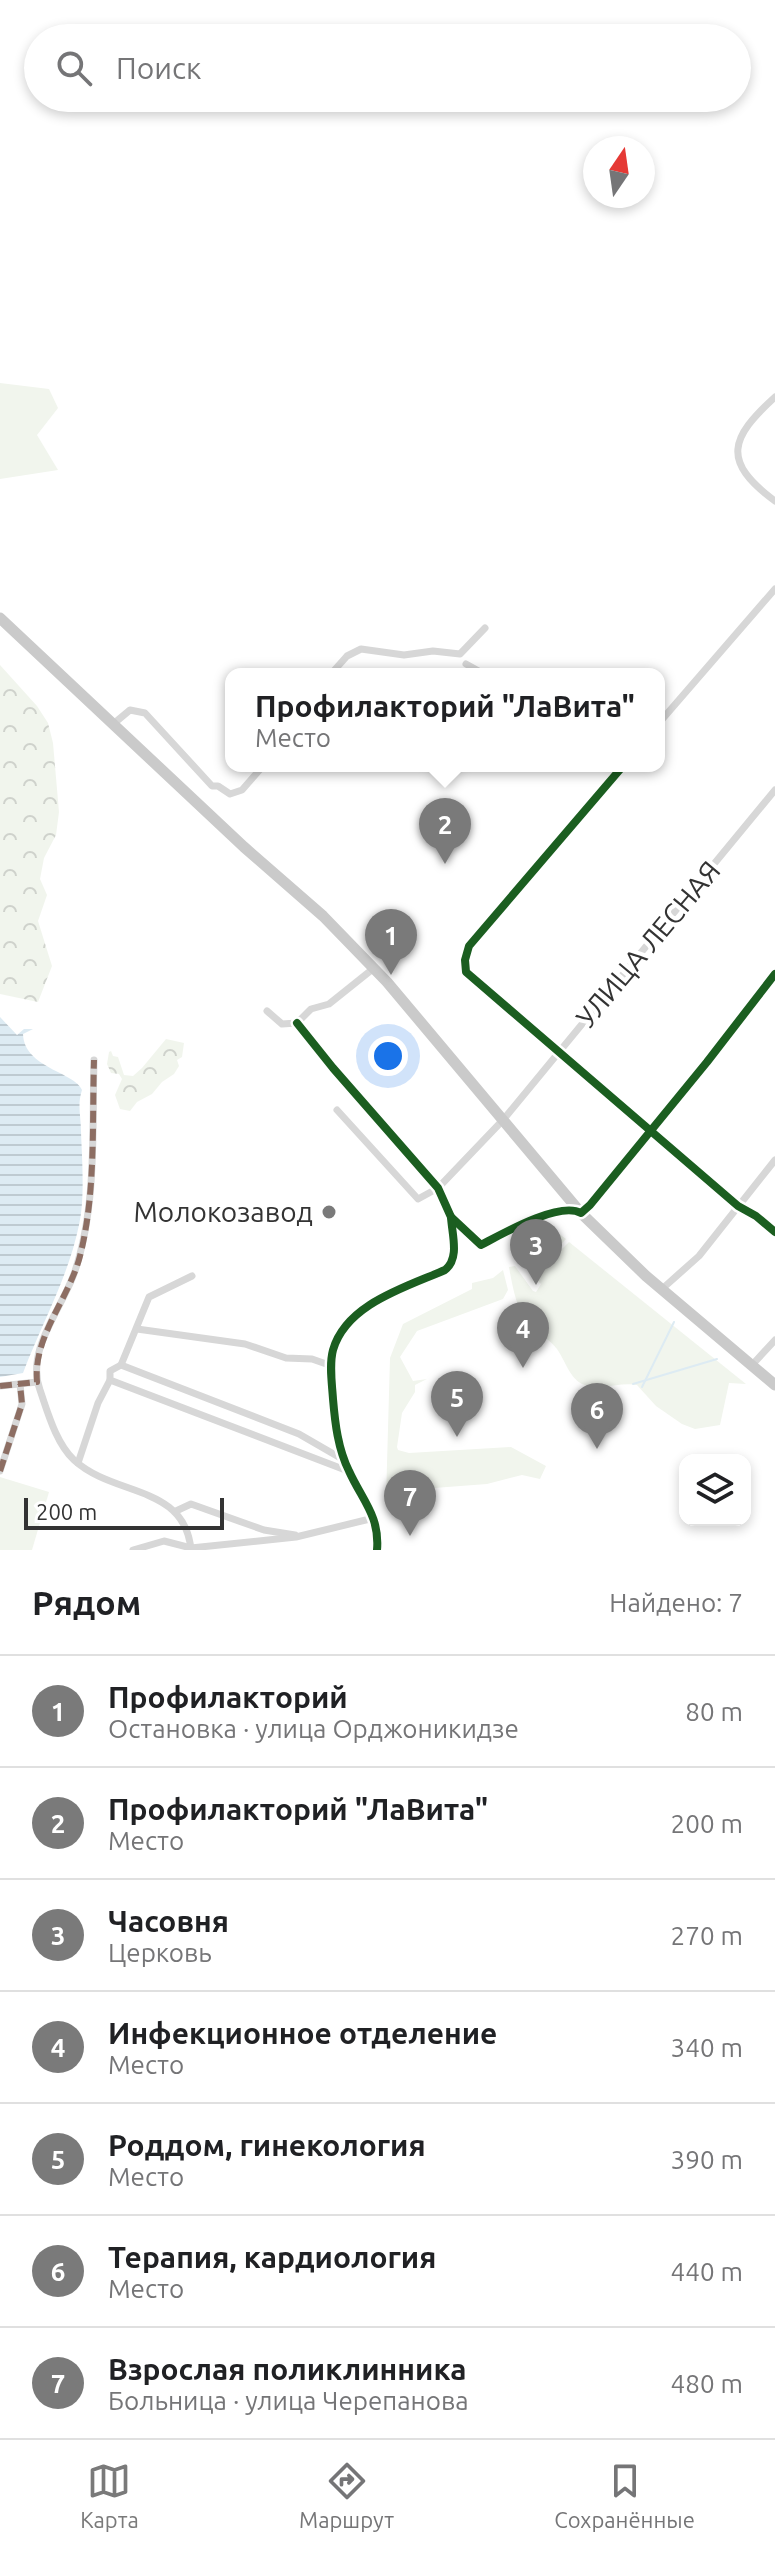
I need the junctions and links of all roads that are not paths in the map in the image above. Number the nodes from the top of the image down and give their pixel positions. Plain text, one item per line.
1 (775, 397) edge
2 (775, 501) edge
3 (775, 589) edge
4 (0, 618) edge
5 (485, 628) dead end
6 (466, 664) dead end
7 (336, 668) edge
8 (473, 668) edge
9 (665, 716) edge
10 (112, 725) junction
11 (258, 772) edge
12 (618, 772) edge
13 (775, 790) edge
14 (374, 968) junction
15 (775, 974) edge
16 (267, 1011) dead end
17 (297, 1023) junction
18 (559, 1052) junction
19 (94, 1060) dead end
20 (337, 1110) dead end
21 (503, 1120) junction
22 (652, 1130) junction
23 (775, 1160) edge
24 (438, 1188) junction
25 (738, 1206) junction
26 (581, 1213) junction
27 (451, 1217) junction
28 (775, 1232) edge
29 (192, 1276) dead end
30 (662, 1289) junction
31 (137, 1329) junction
32 (775, 1340) edge
33 (121, 1365) junction
34 (752, 1365) junction
35 (332, 1366) junction
36 (110, 1380) junction
37 (37, 1382) junction
38 (20, 1384) junction
39 (775, 1385) edge
40 (0, 1386) edge
41 (344, 1460) junction
42 (78, 1463) junction
43 (0, 1471) edge
44 (348, 1471) junction
45 (176, 1511) junction
46 (374, 1518) junction
47 (301, 1536) junction
48 (191, 1549) edge
49 (133, 1550) edge
50 (377, 1550) edge

1 - 2 street
3 - 9 street
4 - 10 main road
5 - 7 street
6 - 8 street
10 - 11 street
10 - 14 main road
12 - 18 street
13 - 18 street, УЛИЦА ЛЕСНАЯ
14 - 17 street
14 - 21 main road
15 - 22 street
16 - 17 street
17 - 24 street
18 - 21 street, УЛИЦА ЛЕСНАЯ
18 - 22 street
19 - 37 street
20 - 24 street, УЛИЦА ЛЕСНАЯ
21 - 24 street, УЛИЦА ЛЕСНАЯ
21 - 26 main road
22 - 25 street
22 - 26 street
23 - 25 street
24 - 27 street
25 - 28 street
25 - 30 street
26 - 27 street
26 - 30 main road
27 - 35 street
29 - 31 street
30 - 34 main road
31 - 33 street
31 - 35 street
32 - 34 street
33 - 36 street
33 - 41 street
34 - 39 main road
35 - 41 street
36 - 42 street
36 - 44 street
37 - 38 street
37 - 42 street
38 - 40 street
38 - 43 street
41 - 44 street
42 - 45 street
44 - 46 street
45 - 47 street
45 - 48 street
46 - 47 street
46 - 50 street
47 - 48 street
48 - 49 street

